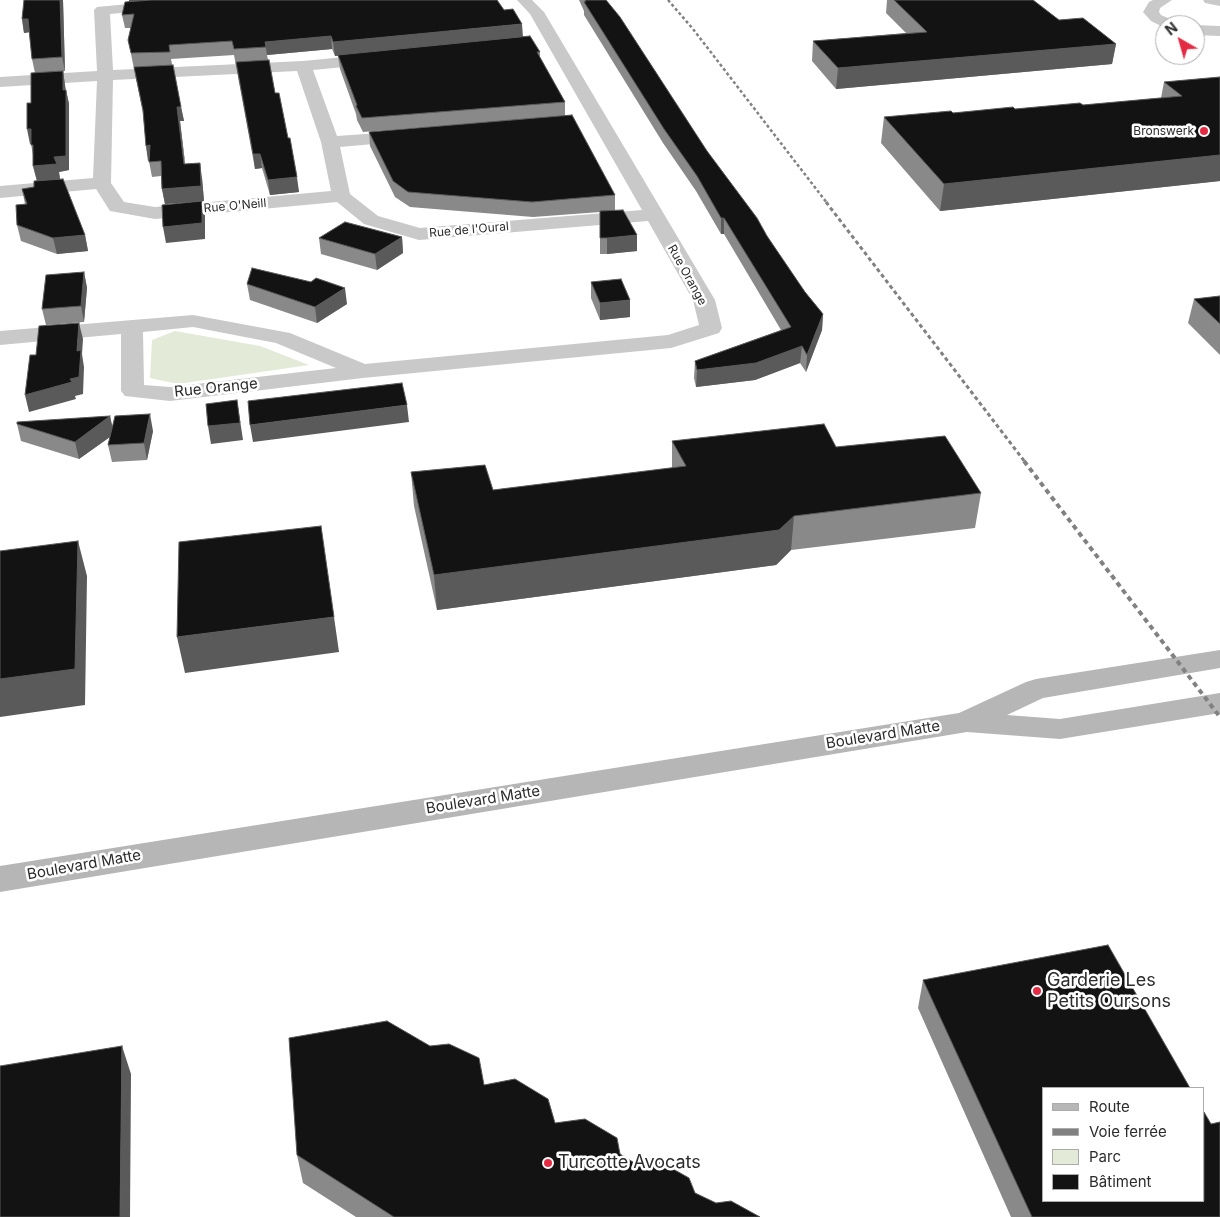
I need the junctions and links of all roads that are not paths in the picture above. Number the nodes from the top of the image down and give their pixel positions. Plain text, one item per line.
1 (524, 0) edge
2 (1166, 0) edge
3 (1210, 0) edge
4 (1220, 2) edge
5 (172, 6) edge
6 (1155, 17) edge
7 (1205, 30) edge
8 (1220, 30) edge
9 (390, 57) edge
10 (303, 66) junction
11 (105, 75) junction
12 (0, 82) edge
13 (419, 135) edge
14 (330, 142) junction
15 (102, 183) junction
16 (0, 192) edge
17 (341, 196) junction
18 (654, 215) junction
19 (132, 326) junction
20 (0, 338) edge
21 (363, 371) junction
22 (1220, 659) edge
23 (1220, 703) edge
24 (967, 722) junction
25 (0, 879) edge

1 - 18 street, Rue Orange
2 - 6 street
3 - 4 street
5 - 11 street
7 - 8 street
9 - 10 street
10 - 11 street
10 - 14 street
11 - 12 street
11 - 15 street
13 - 14 street
14 - 17 street
15 - 16 street
15 - 17 street, Rue O'Neill
17 - 18 street, Rue de l'Oural
18 - 21 street, Rue Orange
19 - 20 street, Rue Orange
19 - 21 street, Rue Orange
19 - 21 street, Rue Orange
22 - 24 main road, Boulevard Matte
23 - 24 main road, Boulevard Matte
24 - 25 main road, Boulevard Matte

